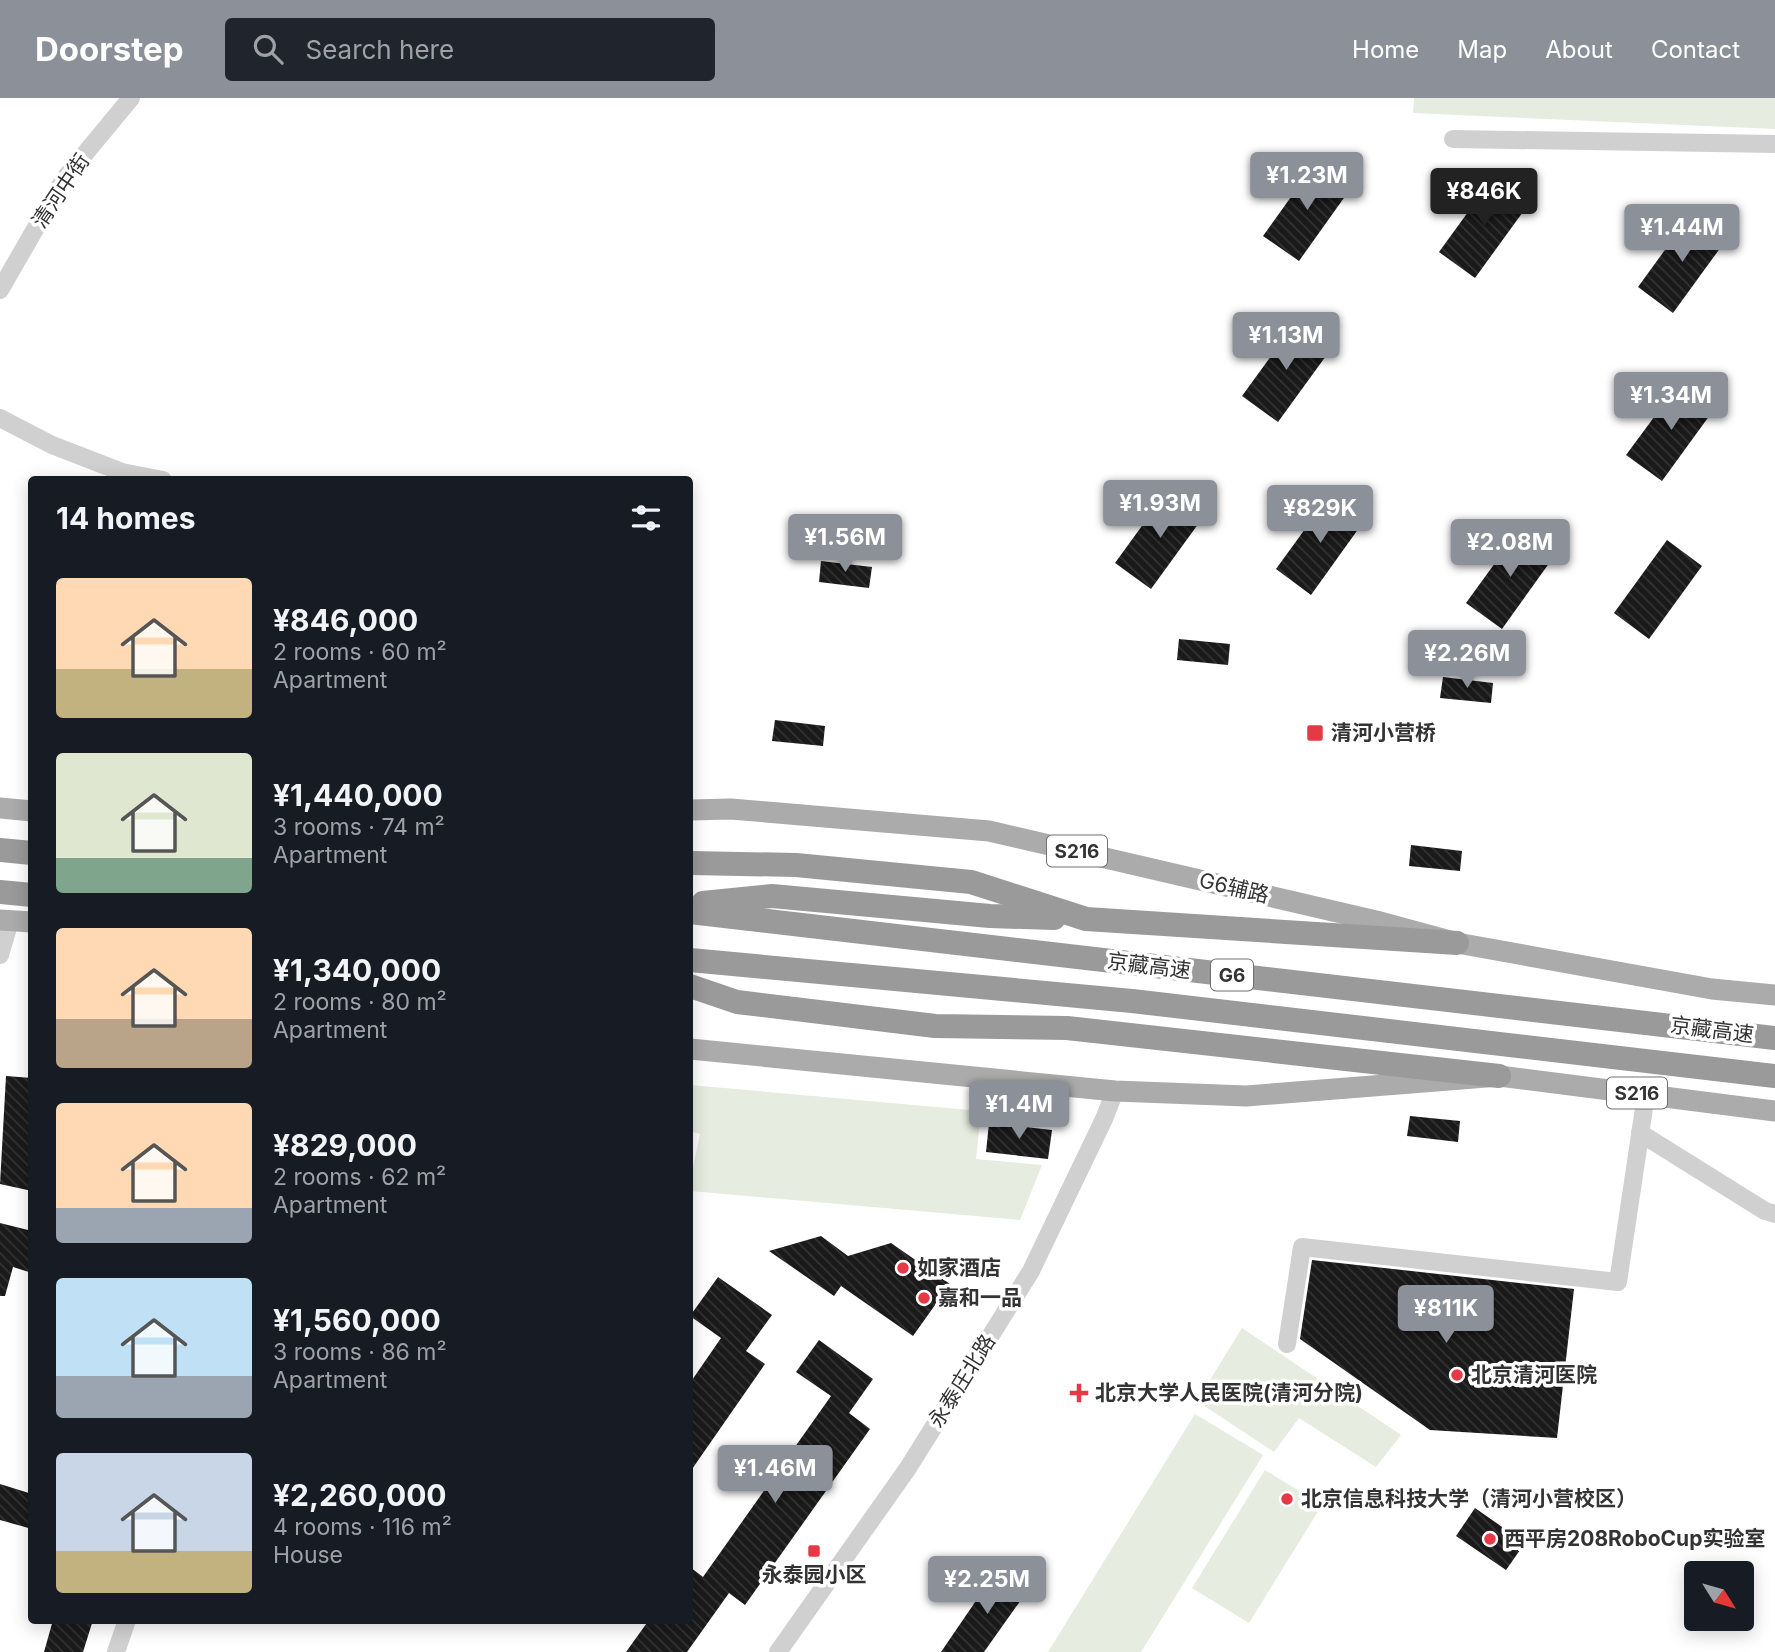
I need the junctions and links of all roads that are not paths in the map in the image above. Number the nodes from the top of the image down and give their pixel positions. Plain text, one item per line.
1 (131, 98) edge
2 (1453, 139) dead end
3 (1775, 144) edge
4 (0, 290) edge
5 (0, 418) edge
6 (142, 476) edge
7 (0, 808) edge
8 (693, 810) edge
9 (28, 811) edge
10 (0, 850) edge
11 (28, 853) edge
12 (693, 863) edge
13 (0, 892) edge
14 (28, 895) edge
15 (693, 905) edge
16 (693, 912) edge
17 (1086, 919) junction
18 (28, 922) edge
19 (3, 923) edge
20 (1457, 943) junction
21 (0, 955) edge
22 (693, 960) edge
23 (693, 987) edge
24 (1775, 995) edge
25 (1775, 1038) edge
26 (693, 1049) edge
27 (1499, 1076) junction
28 (1775, 1076) edge
29 (1115, 1091) junction
30 (1646, 1094) junction
31 (1775, 1111) edge
32 (1640, 1133) junction
33 (1775, 1214) edge
34 (1287, 1344) dead end
35 (126, 1624) edge
36 (116, 1652) edge
37 (778, 1652) edge

1 - 4 street, 清河中街
2 - 3 street
5 - 6 street
7 - 9 main road
8 - 20 main road, G6辅路 / S216
10 - 11 highway
12 - 17 highway
13 - 14 highway
15 - 17 highway
16 - 25 highway, 京藏高速 / G6
17 - 20 highway
18 - 19 main road
19 - 21 street
20 - 24 main road, G6辅路 / S216
22 - 28 highway, 京藏高速 / G6
23 - 27 highway
26 - 29 main road, S216
27 - 29 main road, S216
27 - 30 main road, S216
29 - 37 street, 永泰庄北路
30 - 31 main road, S216
30 - 32 street
32 - 33 street
32 - 34 street
35 - 36 street

